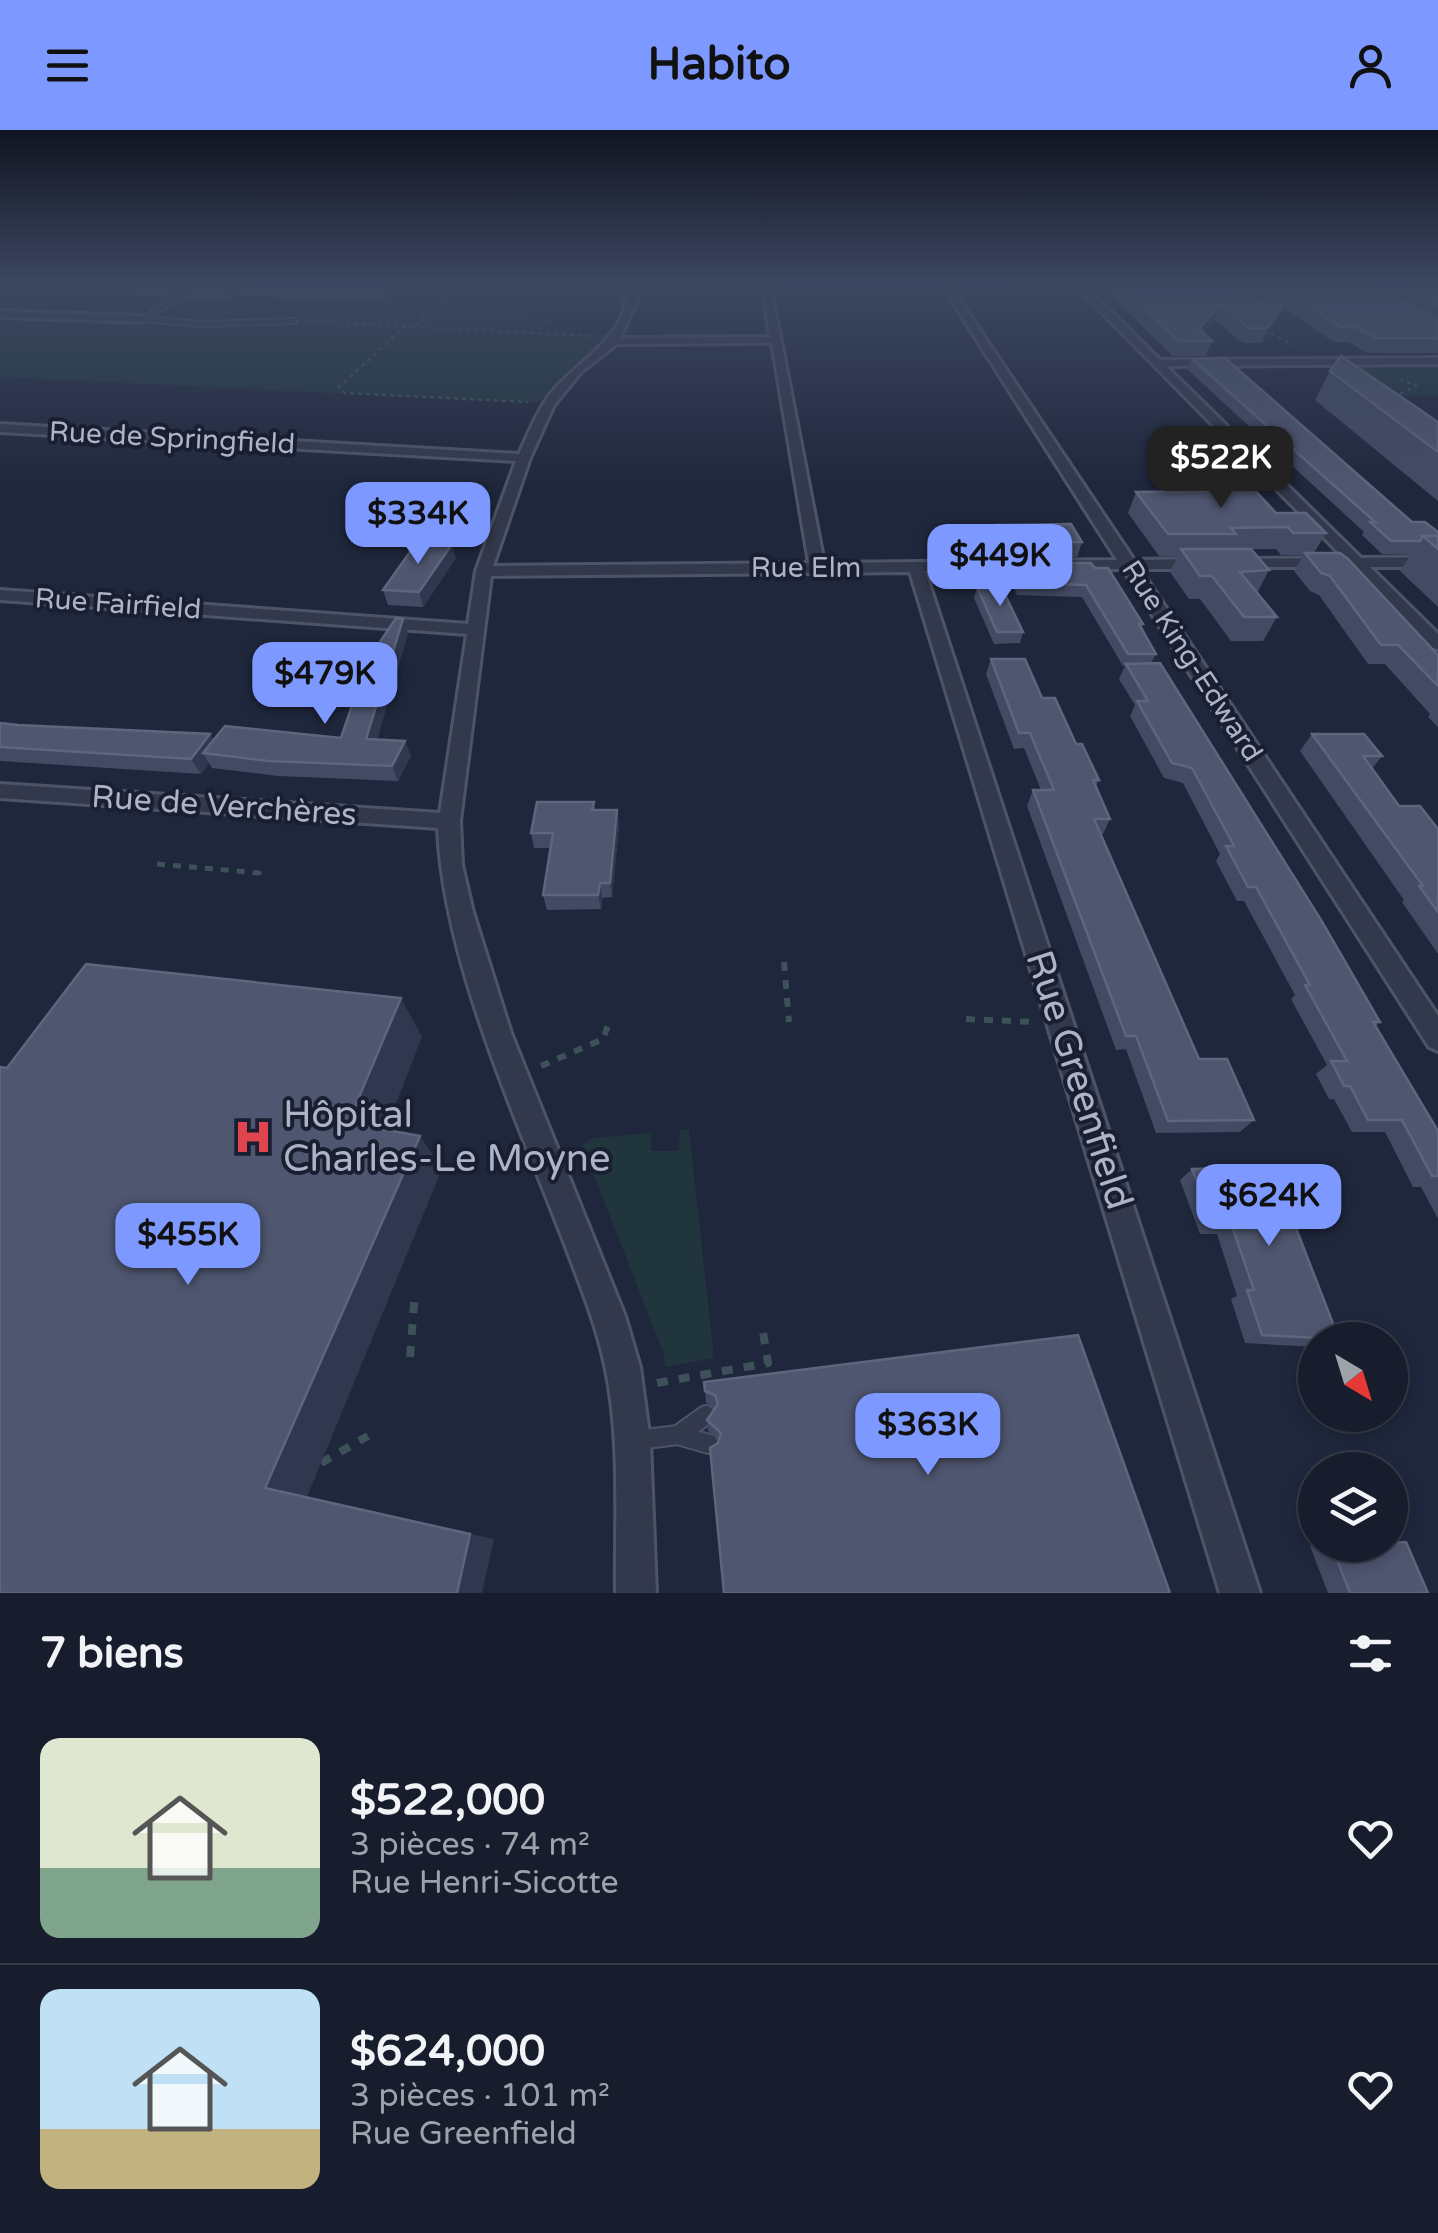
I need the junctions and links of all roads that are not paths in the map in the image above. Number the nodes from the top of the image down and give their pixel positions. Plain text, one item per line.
1 (592, 352) edge
2 (778, 352) edge
3 (990, 352) edge
4 (1147, 352) edge
5 (1438, 361) edge
6 (1334, 362) junction
7 (1158, 363) junction
8 (1355, 378) edge
9 (0, 428) edge
10 (524, 458) junction
11 (1438, 562) edge
12 (1128, 564) junction
13 (1358, 564) junction
14 (916, 567) junction
15 (817, 568) junction
16 (484, 570) junction
17 (0, 595) edge
18 (476, 630) junction
19 (1438, 644) edge
20 (0, 792) edge
21 (449, 821) junction
22 (1438, 1038) edge
23 (706, 1415) edge
24 (678, 1435) junction
25 (632, 1441) junction
26 (709, 1444) edge
27 (636, 1593) edge
28 (1240, 1593) edge

1 - 10 street
2 - 15 street
3 - 12 street, Rue King-Edward
4 - 7 street
5 - 6 street
6 - 7 street
6 - 8 street
7 - 13 street
9 - 10 street, Rue de Springfield
10 - 16 street
11 - 13 street, Rue Elm
12 - 13 street, Rue Elm
12 - 14 street, Rue Elm
12 - 22 street, Rue King-Edward
13 - 19 street
14 - 15 street, Rue Elm
14 - 28 street, Rue Greenfield
15 - 16 street, Rue Elm
16 - 18 street
17 - 18 street, Rue Fairfield
18 - 21 street
20 - 21 street, Rue de Verchères
21 - 25 street
23 - 24 lane
24 - 25 lane
24 - 26 lane
25 - 27 street

